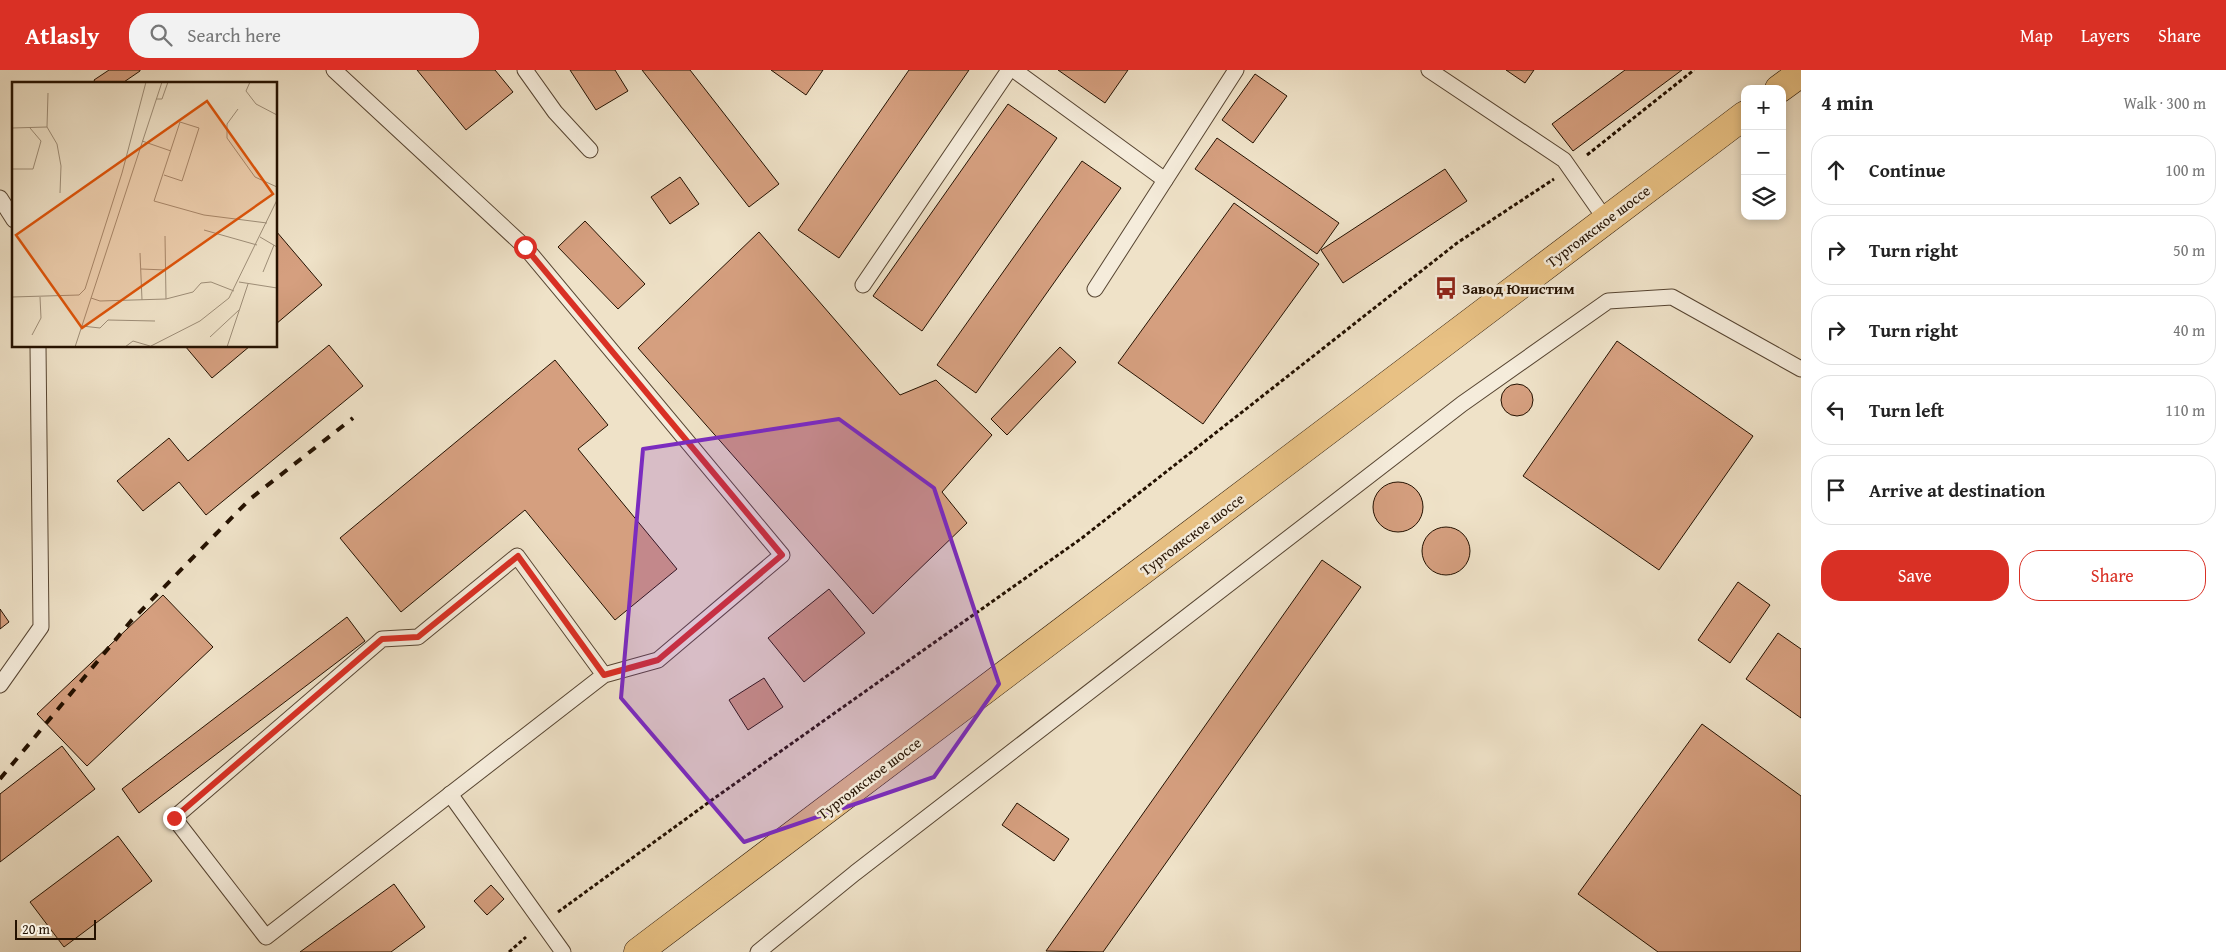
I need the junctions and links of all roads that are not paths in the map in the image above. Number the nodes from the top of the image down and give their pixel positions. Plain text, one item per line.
1 (334, 70) edge
2 (525, 70) edge
3 (1009, 70) edge
4 (1014, 70) edge
5 (1236, 70) edge
6 (1429, 70) edge
7 (1741, 118) edge
8 (590, 150) dead end
9 (1166, 180) junction
10 (0, 198) edge
11 (12, 217) edge
12 (1606, 220) junction
13 (862, 284) dead end
14 (1095, 289) dead end
15 (38, 348) edge
16 (1801, 369) edge
17 (604, 675) junction
18 (0, 686) edge
19 (450, 794) junction
20 (563, 952) edge
21 (638, 952) edge
22 (758, 952) edge

1 - 17 lane
2 - 8 lane
3 - 13 lane
4 - 9 lane
5 - 9 lane
6 - 12 lane
7 - 12 main road, Тургоякское шоссе
9 - 14 lane
10 - 11 lane
12 - 21 main road, Тургоякское шоссе
15 - 18 lane
16 - 22 lane
17 - 19 lane
17 - 19 lane
19 - 20 lane

